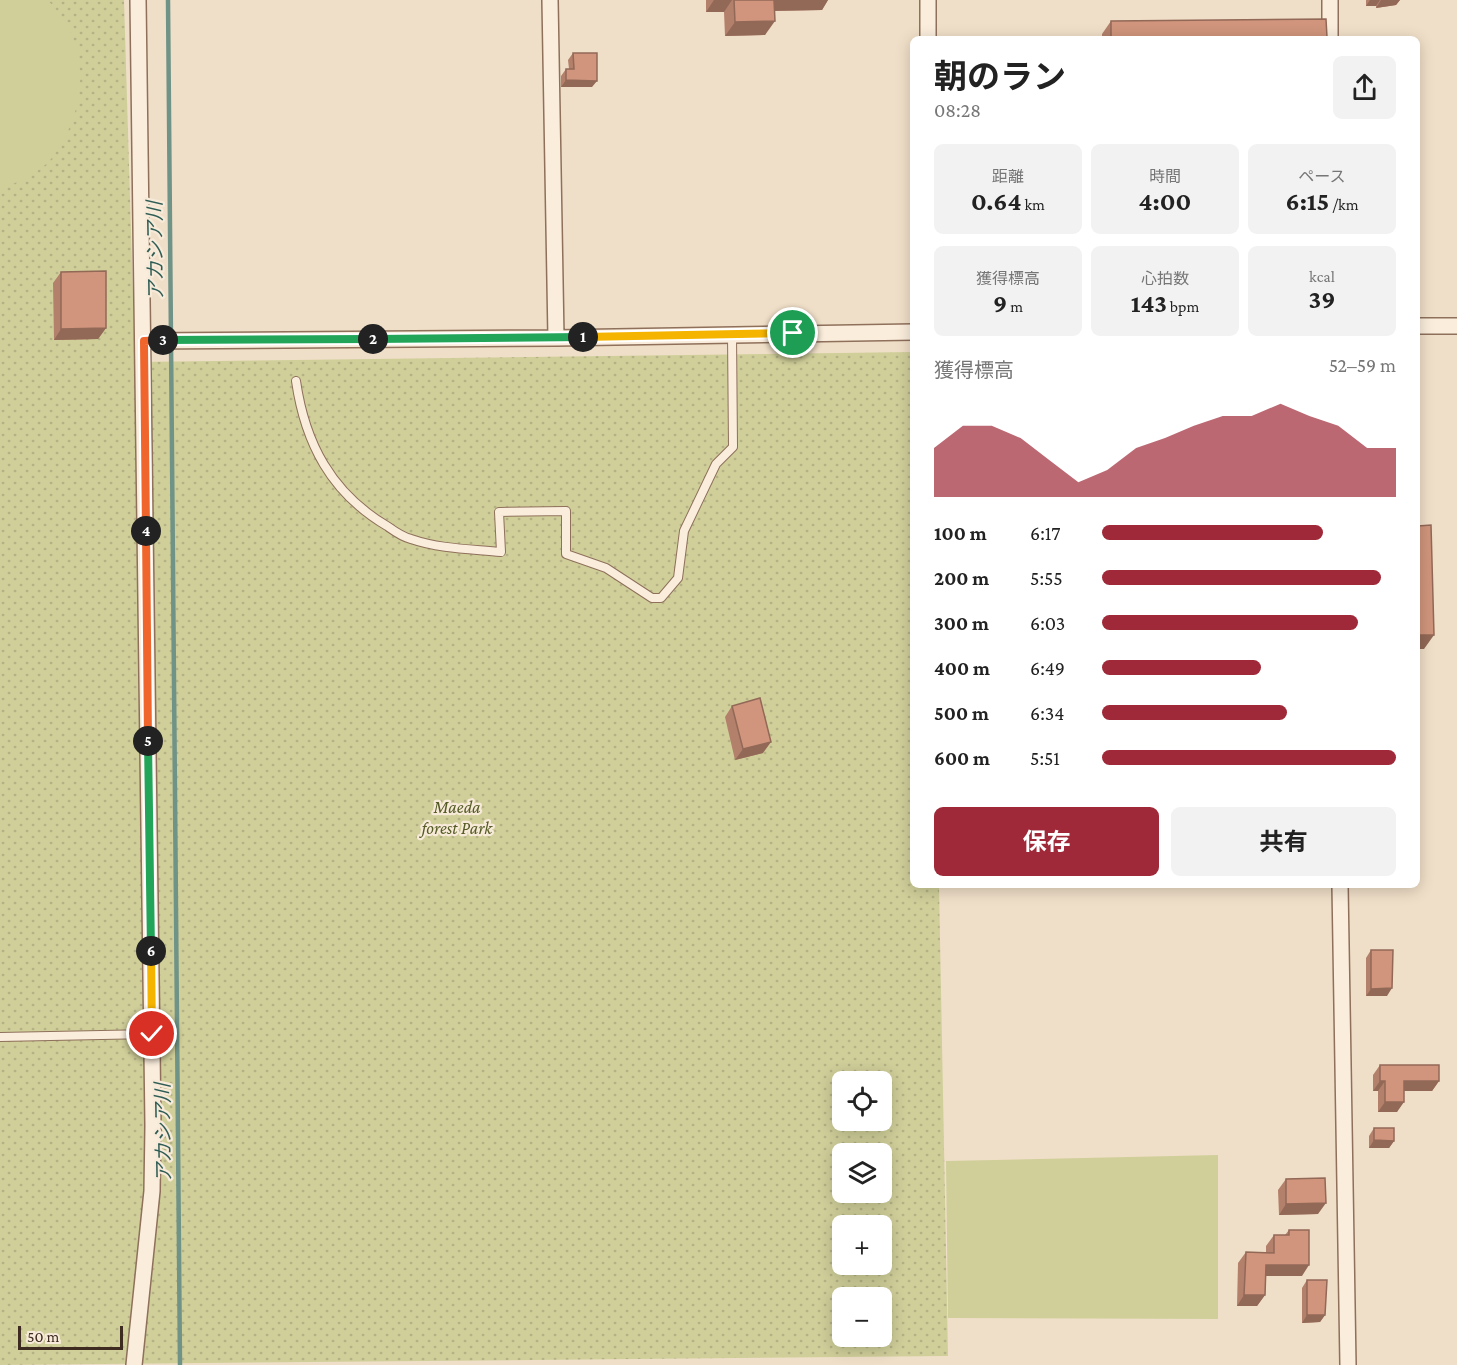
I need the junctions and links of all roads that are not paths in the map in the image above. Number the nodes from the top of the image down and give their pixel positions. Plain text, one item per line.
1 (138, 0) edge
2 (550, 0) edge
3 (928, 0) edge
4 (1330, 0) edge
5 (928, 36) edge
6 (1330, 36) edge
7 (1457, 326) edge
8 (1420, 327) edge
9 (910, 332) edge
10 (732, 334) junction
11 (556, 338) junction
12 (148, 341) junction
13 (296, 381) dead end
14 (1340, 888) edge
15 (152, 1034) junction
16 (0, 1037) edge
17 (134, 1365) edge
18 (1348, 1365) edge

1 - 12 street
2 - 11 street
3 - 5 street
4 - 6 street
7 - 8 street
9 - 10 street
10 - 11 street
10 - 13 lane
11 - 12 street
12 - 15 street
14 - 18 street
15 - 16 lane
15 - 17 street

